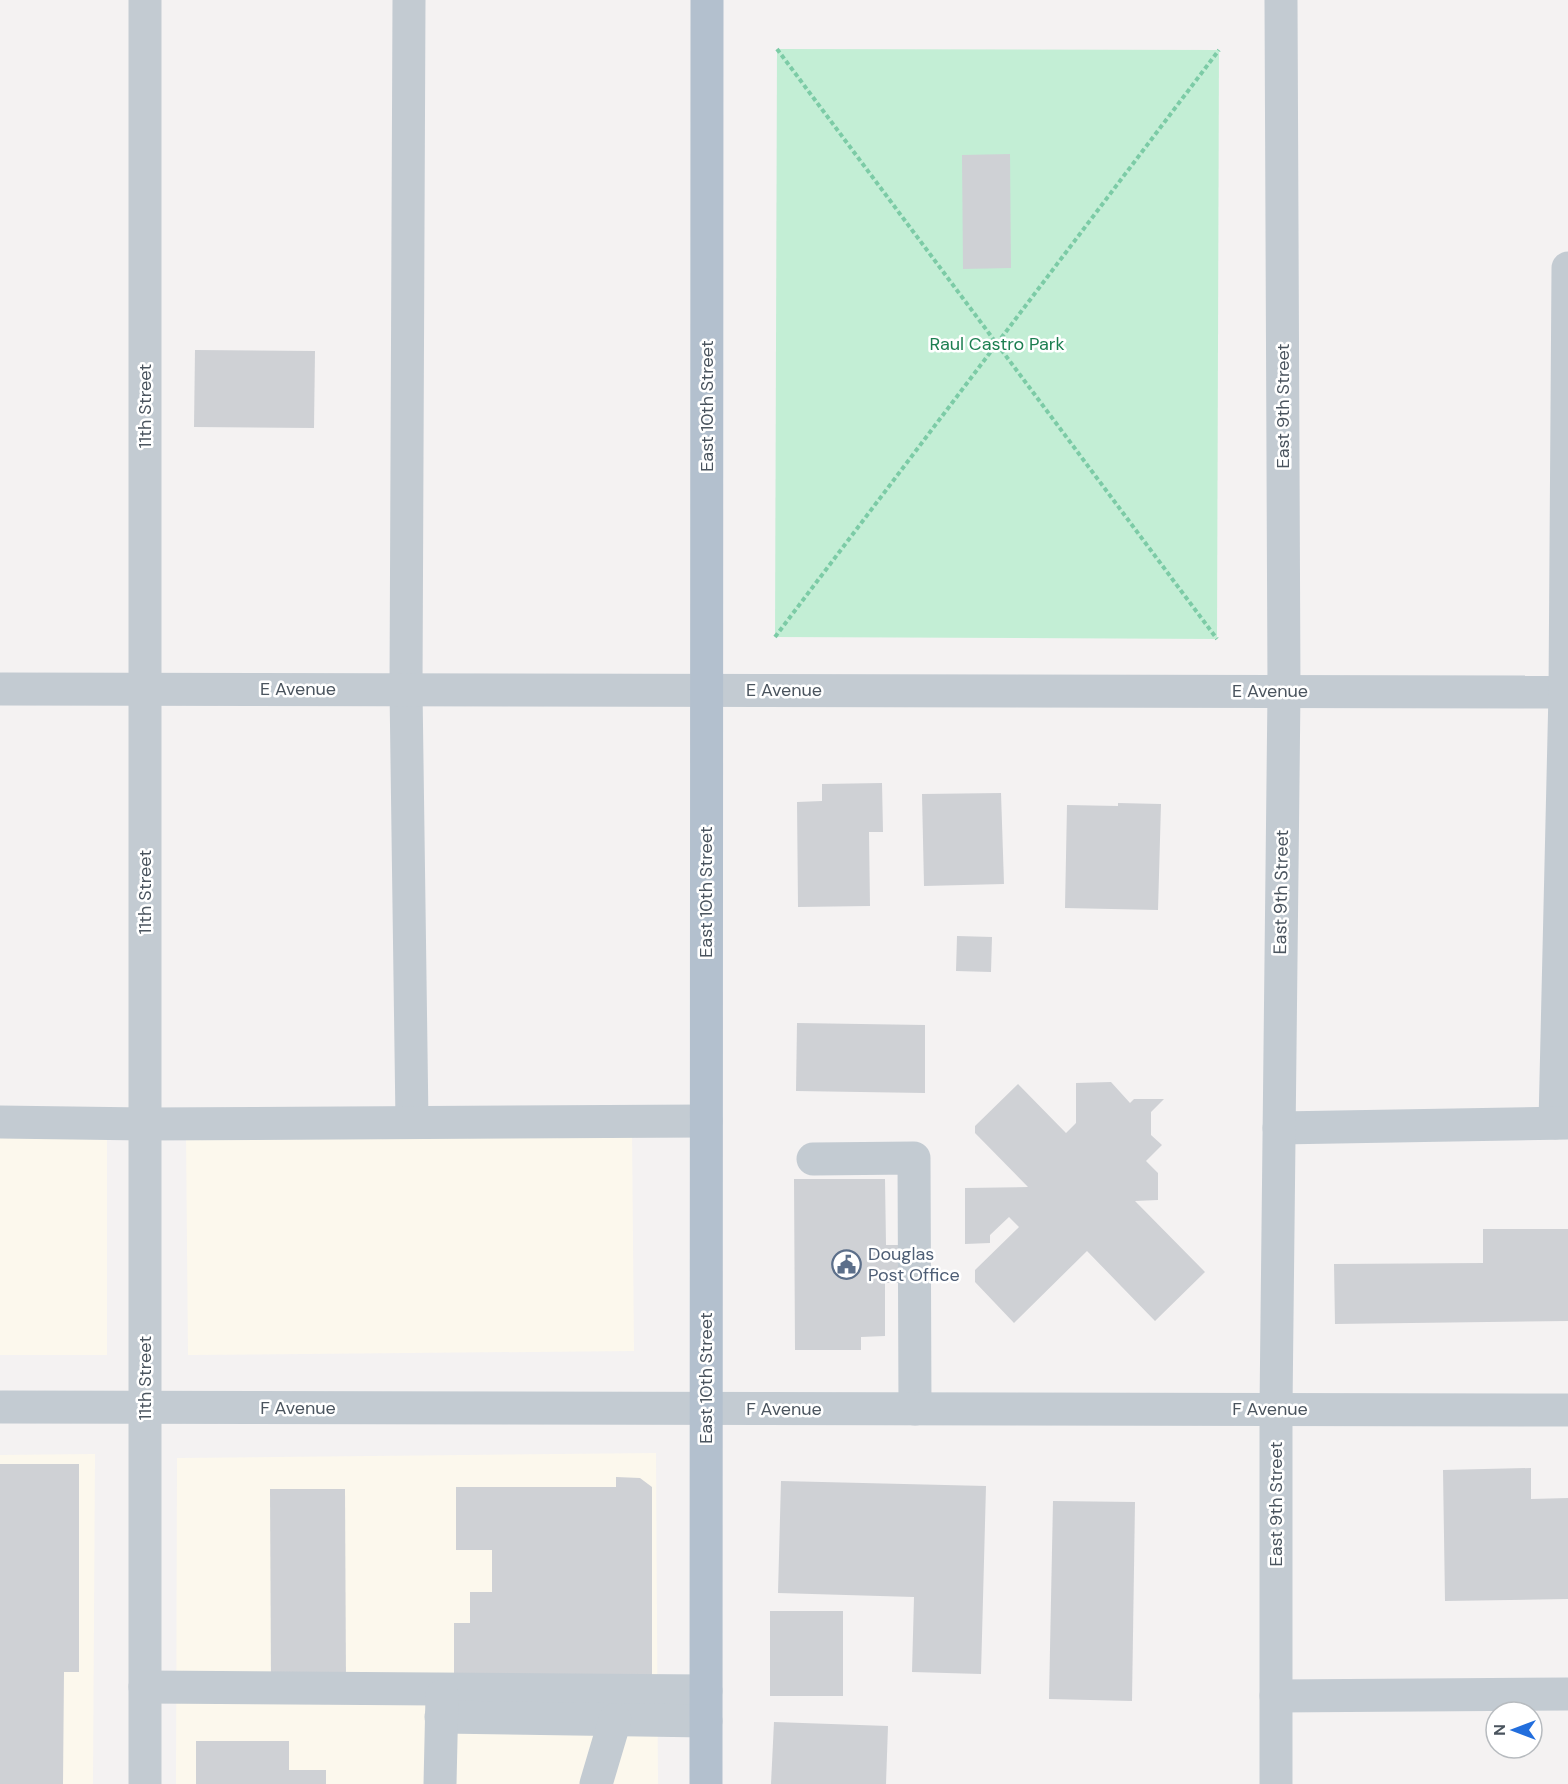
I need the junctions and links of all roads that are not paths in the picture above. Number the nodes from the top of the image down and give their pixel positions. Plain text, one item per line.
1 (145, 0) edge
2 (409, 0) edge
3 (707, 0) edge
4 (1281, 0) edge
5 (1568, 268) edge
6 (0, 689) edge
7 (145, 689) junction
8 (406, 689) junction
9 (706, 690) junction
10 (1284, 691) junction
11 (1566, 692) edge
12 (706, 1121) junction
13 (0, 1122) edge
14 (412, 1122) junction
15 (1562, 1123) edge
16 (145, 1124) junction
17 (1279, 1128) junction
18 (813, 1159) dead end
19 (0, 1407) edge
20 (145, 1407) junction
21 (706, 1408) junction
22 (1276, 1408) junction
23 (915, 1409) junction
24 (1568, 1410) edge
25 (145, 1688) junction
26 (1568, 1694) edge
27 (1276, 1696) junction
28 (442, 1703) junction
29 (706, 1706) junction
30 (615, 1720) junction
31 (602, 1777) edge
32 (145, 1784) edge
33 (441, 1784) edge
34 (706, 1784) edge
35 (1276, 1784) edge

1 - 7 street, 11th Street
2 - 8 street
3 - 9 main road, East 10th Street
4 - 10 street, East 9th Street
5 - 11 street
6 - 7 street, E Avenue
7 - 8 street, E Avenue
7 - 16 street, 11th Street
8 - 9 street, E Avenue
8 - 14 street
9 - 10 street, E Avenue
9 - 12 main road, East 10th Street
10 - 11 street, E Avenue
10 - 17 street, East 9th Street
11 - 15 street
12 - 14 street
12 - 21 main road, East 10th Street
13 - 16 street
14 - 16 street
15 - 17 street
16 - 20 street, 11th Street
17 - 22 street, East 9th Street
18 - 23 street
19 - 20 street, F Avenue
20 - 21 street, F Avenue
20 - 25 street, 11th Street
21 - 23 street, F Avenue
21 - 29 main road, East 10th Street
22 - 23 street, F Avenue
22 - 24 street, F Avenue
22 - 27 street, East 9th Street
25 - 28 street
25 - 32 street, 11th Street
26 - 27 street
27 - 35 street, East 9th Street
28 - 29 street
28 - 30 street
28 - 33 street
29 - 30 street
29 - 34 main road, East 10th Street
30 - 31 street

